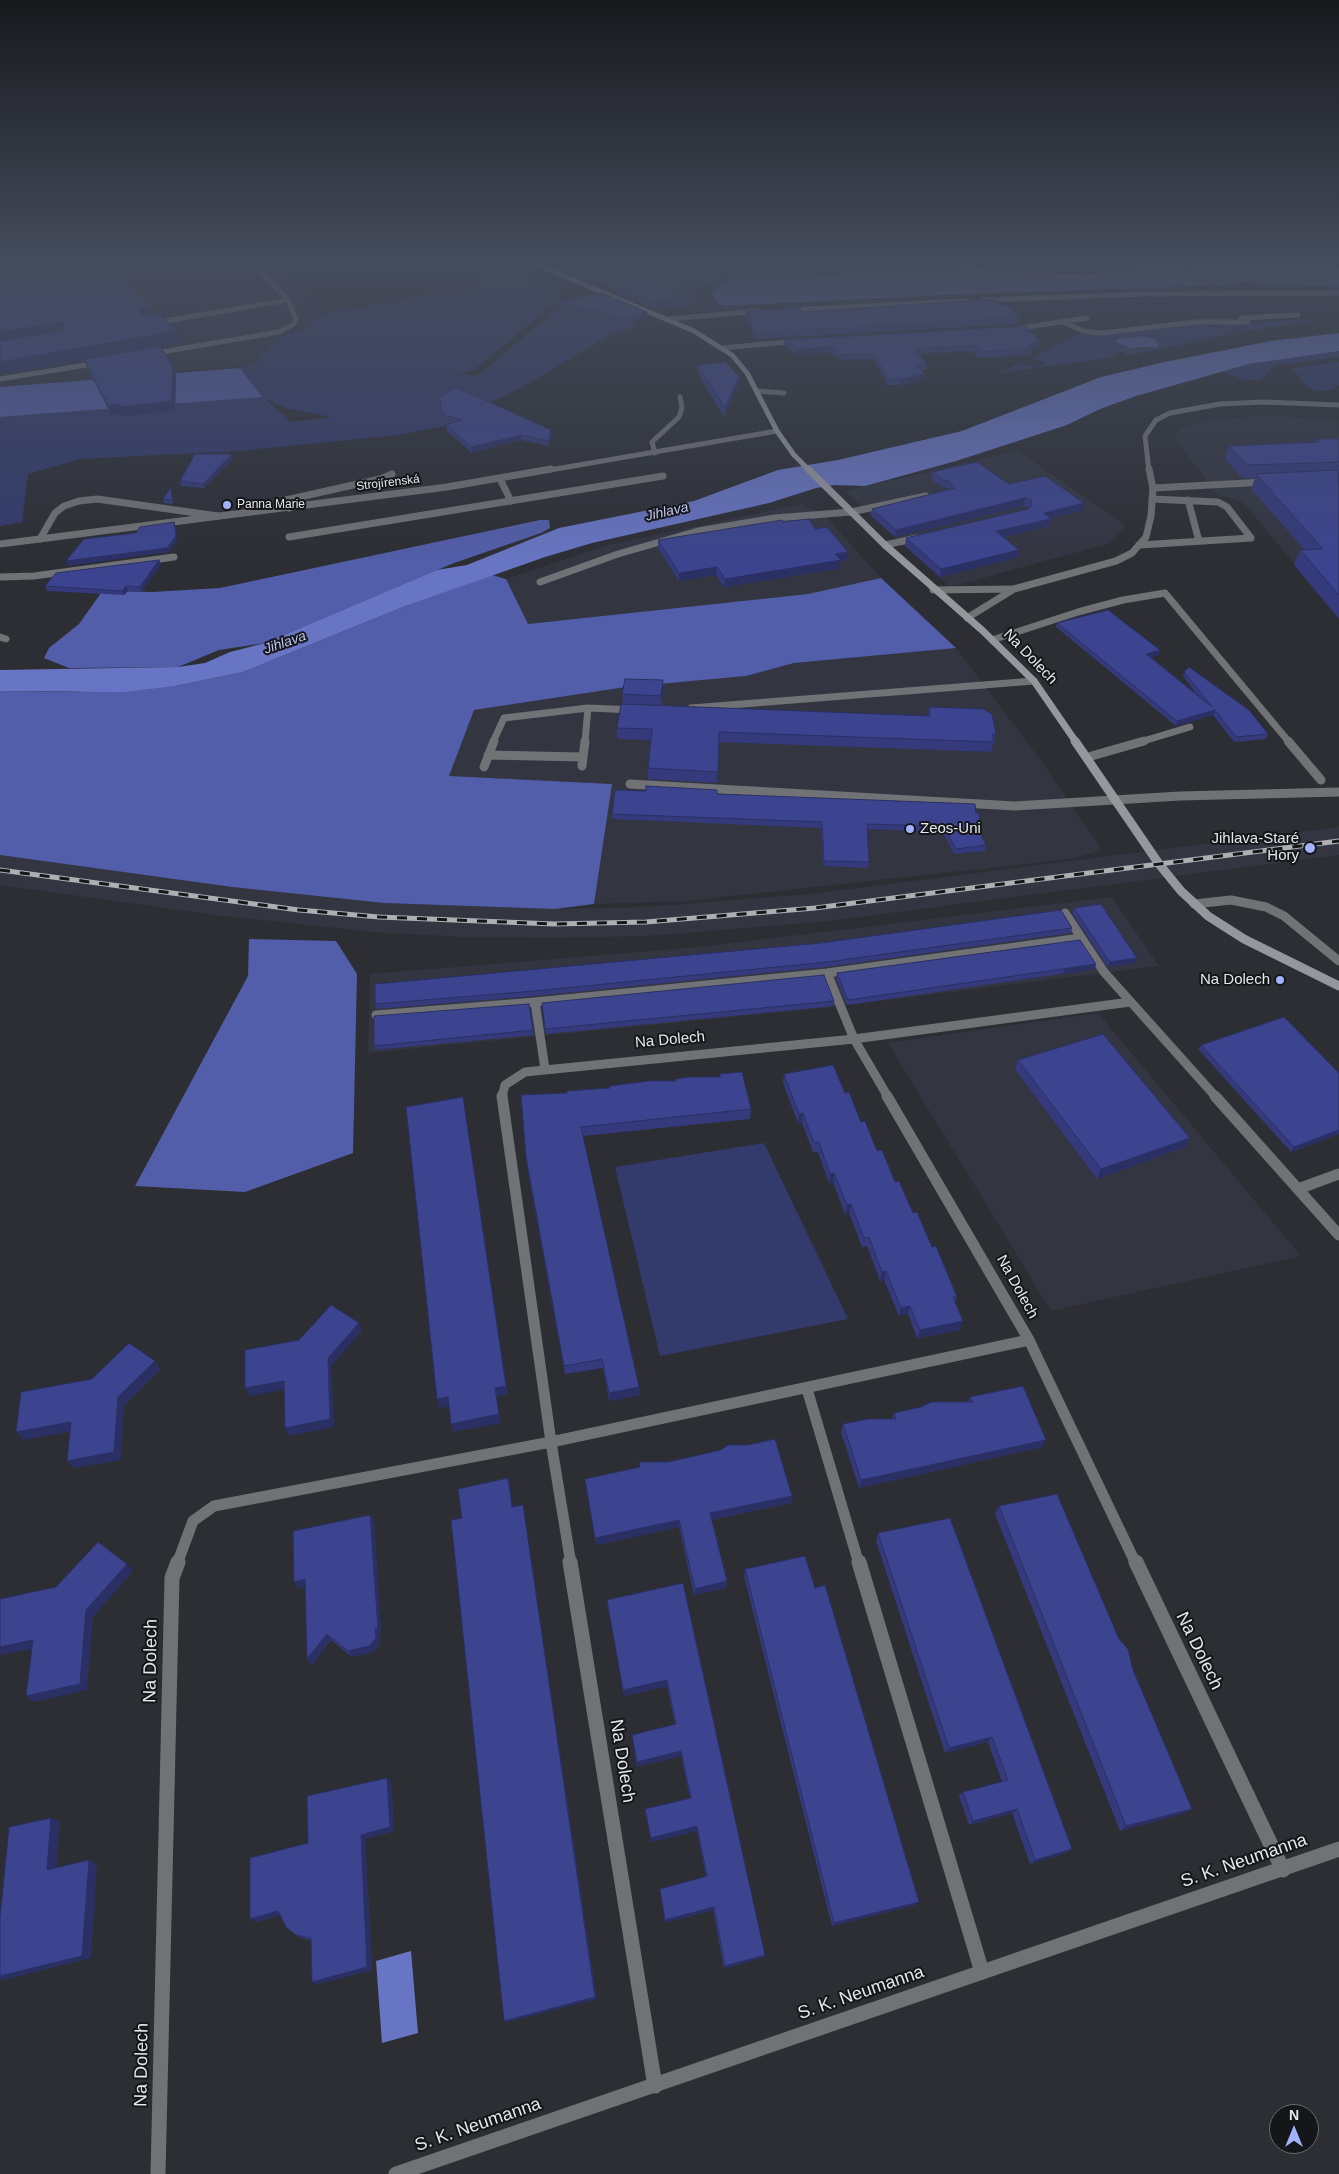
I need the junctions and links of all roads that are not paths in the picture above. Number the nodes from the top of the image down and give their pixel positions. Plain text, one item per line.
1 (88, 364) edge
2 (740, 364) edge
3 (0, 380) edge
4 (757, 391) junction
5 (784, 393) dead end
6 (680, 397) dead end
7 (1339, 405) edge
8 (777, 431) junction
9 (655, 453) junction
10 (392, 474) dead end
11 (663, 476) dead end
12 (500, 479) junction
13 (1270, 482) edge
14 (350, 485) junction
15 (1153, 488) junction
16 (935, 494) edge
17 (353, 499) junction
18 (1152, 499) junction
19 (1188, 500) junction
20 (511, 501) junction
21 (289, 508) junction
22 (851, 512) junction
23 (221, 516) junction
24 (922, 536) edge
25 (288, 537) dead end
26 (40, 539) junction
27 (1199, 541) junction
28 (0, 544) edge
29 (885, 545) junction
30 (1139, 545) junction
31 (174, 557) dead end
32 (0, 577) edge
33 (540, 582) dead end
34 (1014, 589) junction
35 (933, 590) junction
36 (967, 618) junction
37 (992, 640) junction
38 (1034, 681) junction
39 (588, 708) junction
40 (685, 709) edge
41 (647, 710) edge
42 (1190, 727) dead end
43 (488, 755) junction
44 (1088, 757) junction
45 (484, 767) dead end
46 (1321, 780) dead end
47 (630, 784) dead end
48 (1339, 792) edge
49 (1116, 799) junction
50 (1194, 904) junction
51 (1065, 913) edge
52 (1082, 938) junction
53 (1339, 961) edge
54 (827, 973) junction
55 (1339, 986) edge
56 (534, 1002) junction
57 (1130, 1002) junction
58 (376, 1015) edge
59 (854, 1039) junction
60 (545, 1069) junction
61 (1339, 1174) edge
62 (1298, 1189) junction
63 (1339, 1235) edge
64 (1028, 1340) junction
65 (807, 1389) junction
66 (551, 1442) junction
67 (1339, 1849) edge
68 (1283, 1870) junction
69 (982, 1972) junction
70 (655, 2086) junction
71 (158, 2174) edge
72 (396, 2174) edge

1 - 3 street
2 - 4 main road, Na Dolech
4 - 5 street
4 - 8 main road, Na Dolech
6 - 9 street
7 - 15 street
8 - 9 street, Strojírenská
8 - 22 main road, Na Dolech
9 - 12 street, Strojírenská
10 - 14 street
11 - 20 street
12 - 17 street, Strojírenská
12 - 20 street
13 - 15 street
14 - 17 street
14 - 21 street
15 - 18 street
16 - 22 street
17 - 21 street, Strojírenská
18 - 19 street
18 - 30 street
19 - 27 street
19 - 27 street
20 - 25 street
21 - 23 street, Strojírenská
22 - 29 main road, Na Dolech
22 - 33 street
23 - 26 street, Strojírenská
23 - 26 street
24 - 29 street
26 - 28 street, Strojírenská
27 - 30 street
29 - 35 main road, Na Dolech
30 - 34 street
31 - 32 street
34 - 35 street
34 - 36 street
35 - 36 main road, Na Dolech
36 - 37 main road, Na Dolech
37 - 38 main road, Na Dolech
37 - 46 street
38 - 40 street
38 - 44 main road, Na Dolech
39 - 41 street
39 - 43 street
39 - 43 street
42 - 44 street
43 - 45 street
44 - 49 main road, Na Dolech
47 - 49 street
48 - 49 street
49 - 50 main road, Na Dolech
50 - 53 street
50 - 55 main road, Na Dolech
51 - 52 street
52 - 54 street
52 - 57 street
54 - 56 street
54 - 59 street
56 - 58 street
56 - 60 street
57 - 59 street
57 - 62 street
59 - 60 street, Na Dolech
59 - 64 street, Na Dolech
60 - 66 street, Na Dolech
61 - 62 street
62 - 63 street
64 - 65 street, Na Dolech
64 - 68 street, Na Dolech
65 - 66 street, Na Dolech
65 - 69 street
66 - 70 street, Na Dolech
66 - 71 street, Na Dolech
67 - 68 street, S. K. Neumanna
68 - 69 street, S. K. Neumanna
69 - 70 street, S. K. Neumanna
70 - 72 street, S. K. Neumanna

